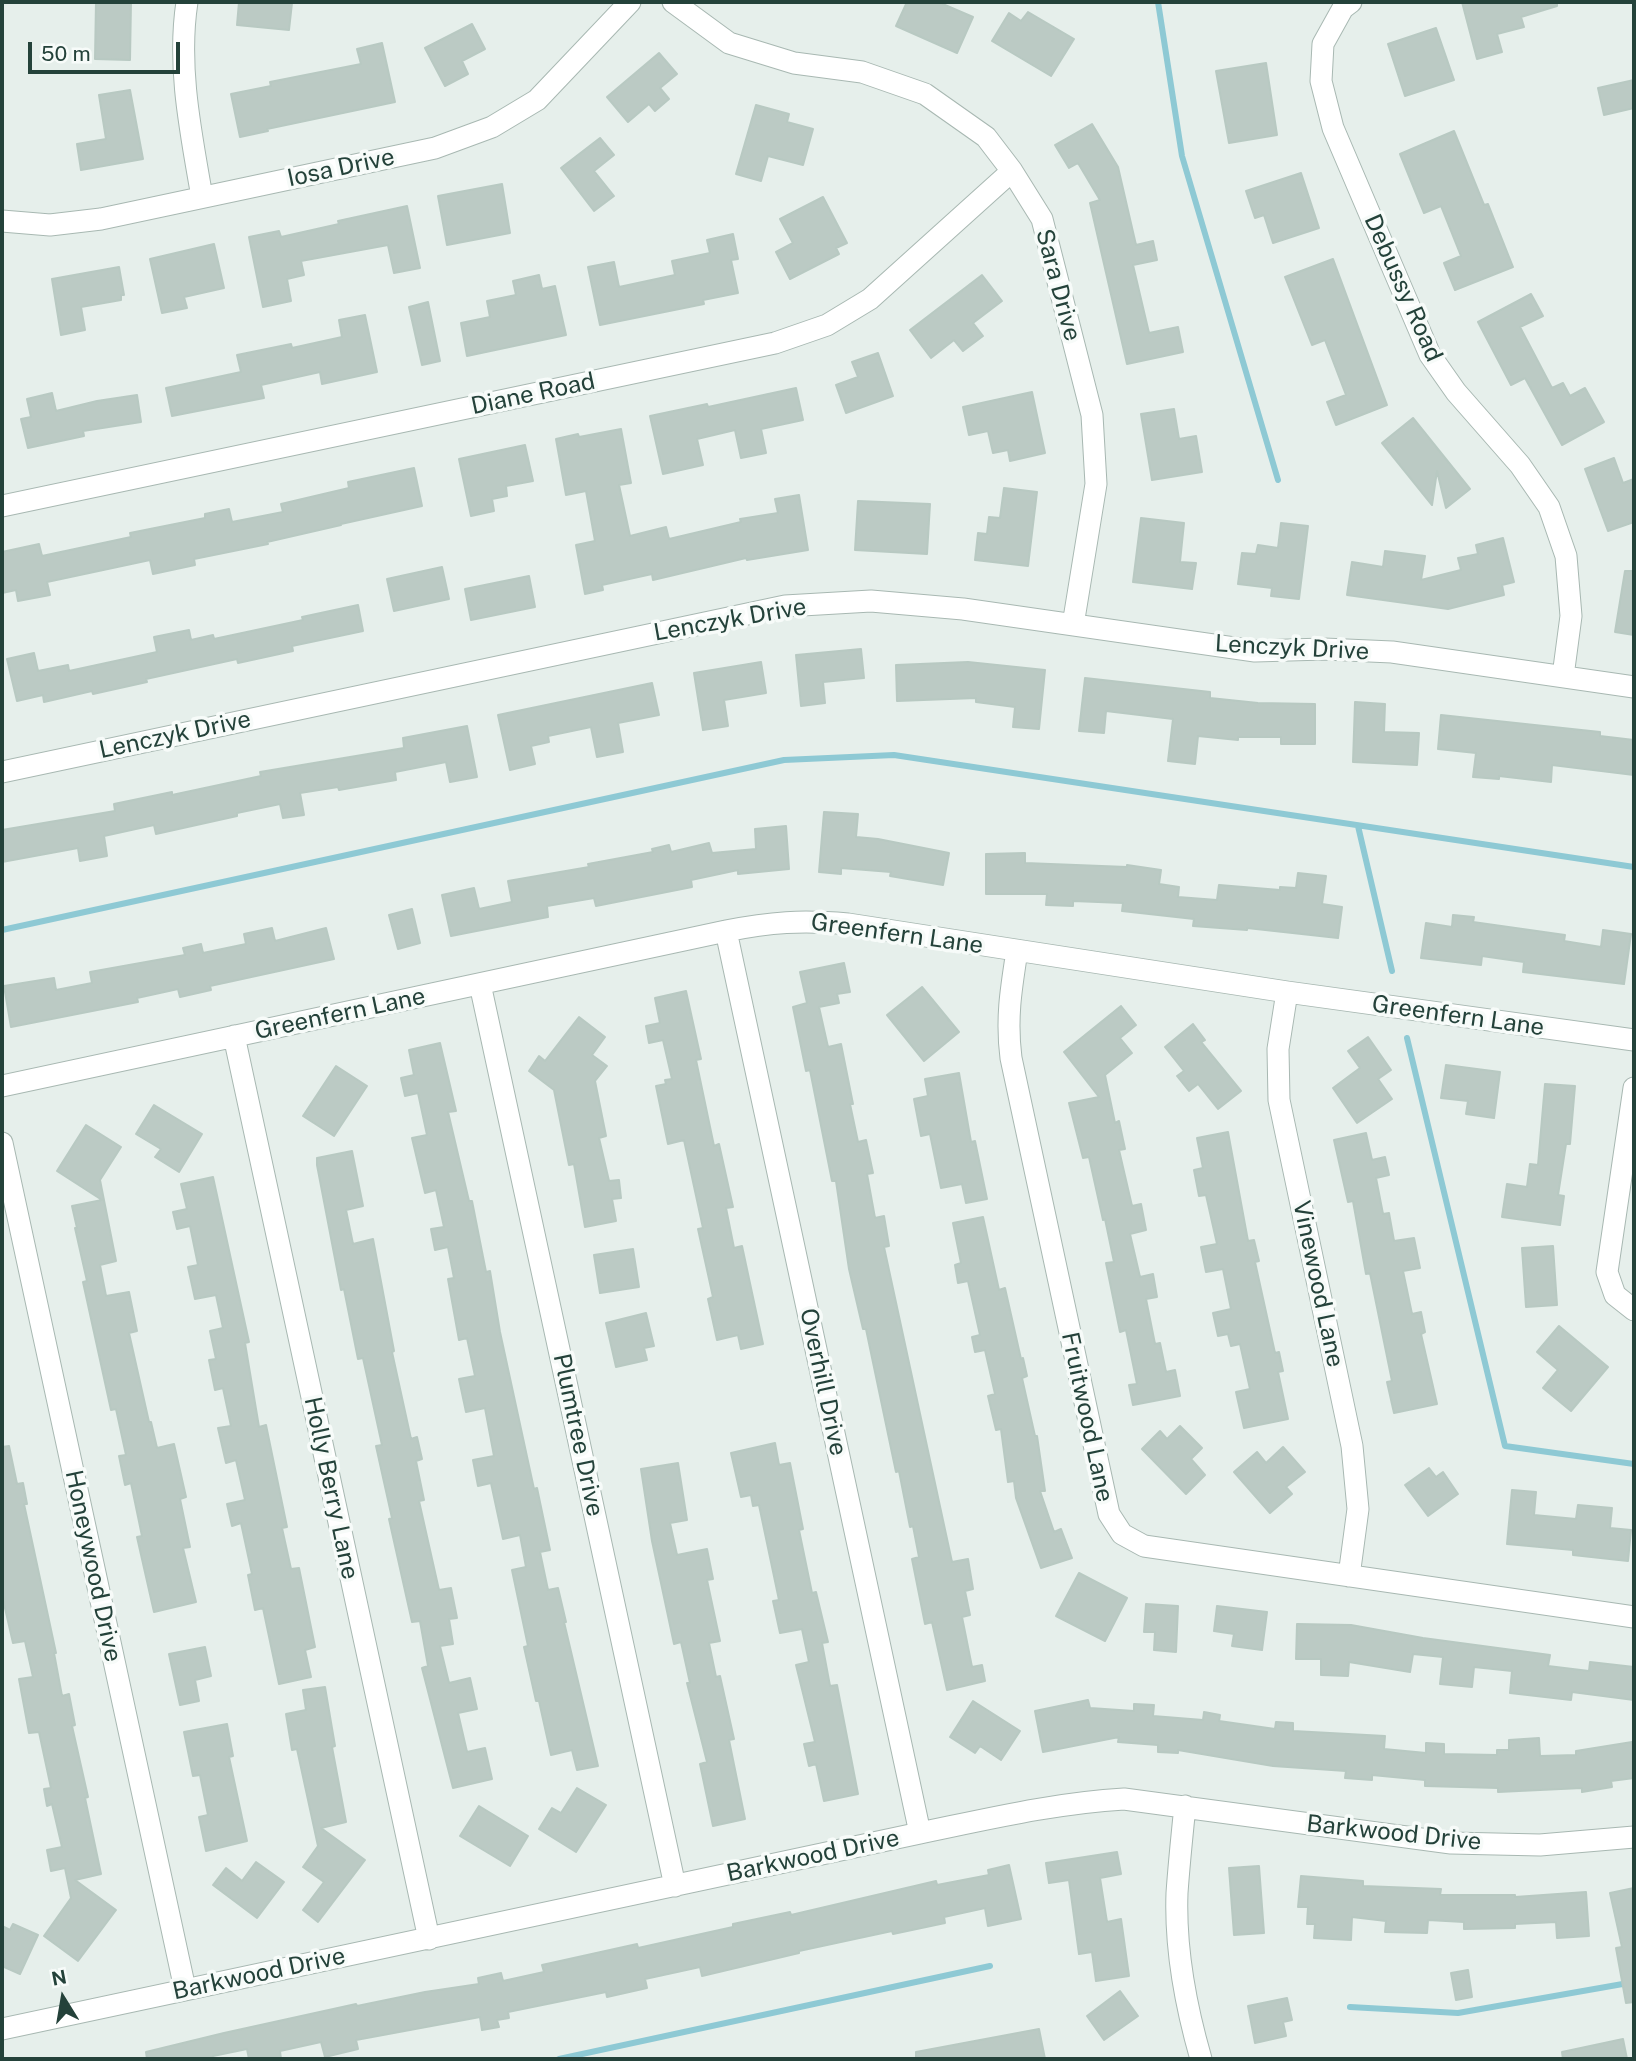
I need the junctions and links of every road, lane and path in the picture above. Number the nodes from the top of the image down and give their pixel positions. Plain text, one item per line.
1 (187, 2) edge
2 (630, 2) edge
3 (673, 2) edge
4 (1351, 2) edge
5 (1013, 172) junction
6 (202, 197) junction
7 (2, 221) edge
8 (2, 506) edge
9 (1073, 625) junction
10 (1563, 676) junction
11 (1634, 687) edge
12 (2, 772) edge
13 (726, 931) junction
14 (1017, 951) junction
15 (480, 984) junction
16 (1287, 992) junction
17 (234, 1036) junction
18 (1634, 1040) edge
19 (2, 1086) edge
20 (1634, 1088) edge
21 (2, 1143) edge
22 (1634, 1311) edge
23 (1349, 1576) junction
24 (1634, 1618) edge
25 (1185, 1806) junction
26 (920, 1833) junction
27 (1634, 1837) edge
28 (675, 1886) junction
29 (429, 1939) junction
30 (185, 1989) junction
31 (2, 2029) edge
32 (1201, 2059) edge

1 - 6 street
2 - 6 street, Iosa Drive
3 - 5 street, Sara Drive
4 - 10 street, Debussy Road
5 - 8 street, Diane Road
5 - 9 street, Sara Drive
6 - 7 street, Iosa Drive
9 - 10 street, Lenczyk Drive
9 - 12 street, Lenczyk Drive
10 - 11 street, Lenczyk Drive
13 - 14 street, Greenfern Lane
13 - 15 street, Greenfern Lane
13 - 26 street, Overhill Drive
14 - 16 street, Greenfern Lane
14 - 23 street, Fruitwood Lane
15 - 17 street, Greenfern Lane
15 - 28 street, Plumtree Drive
16 - 18 street, Greenfern Lane
16 - 23 street, Vinewood Lane
17 - 19 street, Greenfern Lane
17 - 29 street, Holly Berry Lane
20 - 22 street
21 - 30 street, Honeywood Drive
23 - 24 street, Fruitwood Lane
25 - 26 street, Barkwood Drive
25 - 27 street, Barkwood Drive
25 - 32 street
26 - 28 street, Barkwood Drive
28 - 29 street, Barkwood Drive
29 - 30 street, Barkwood Drive
30 - 31 street, Barkwood Drive

